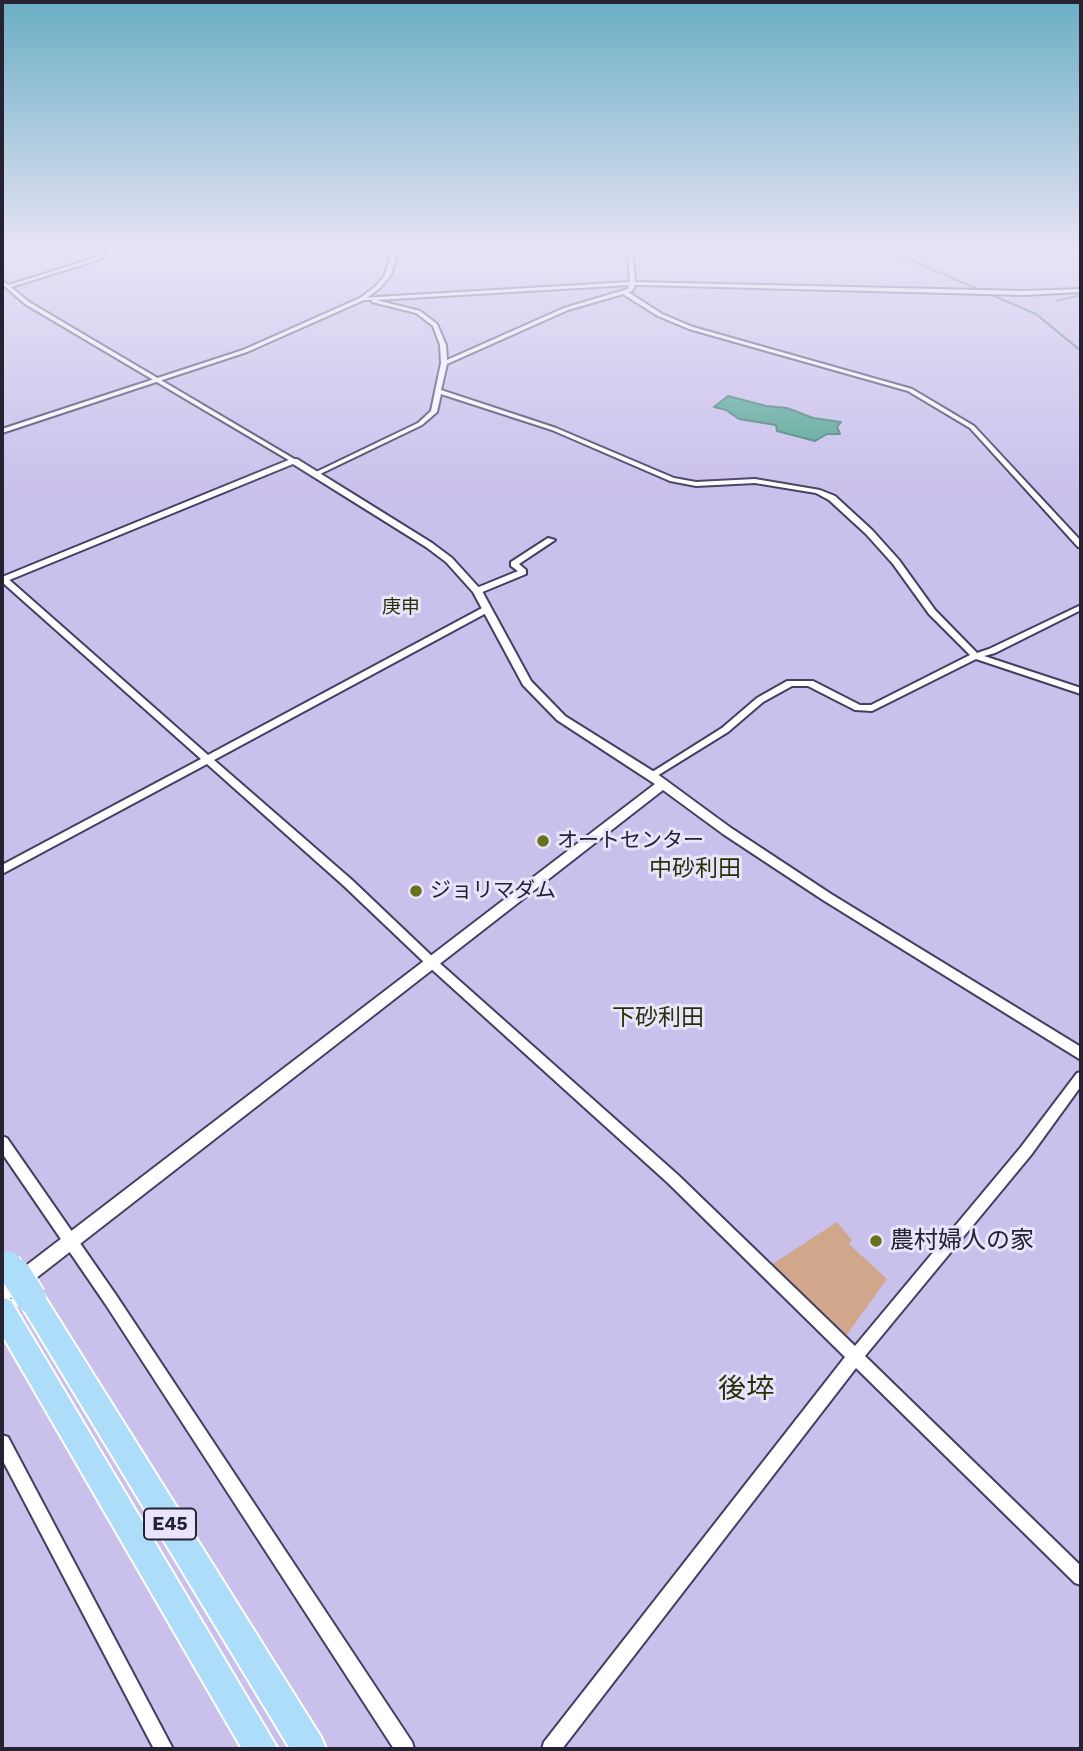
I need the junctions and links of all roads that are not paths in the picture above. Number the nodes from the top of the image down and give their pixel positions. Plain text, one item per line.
1 (77, 332) edge
2 (288, 332) edge
3 (438, 332) edge
4 (515, 332) edge
5 (704, 332) edge
6 (444, 363) junction
7 (159, 379) junction
8 (437, 391) junction
9 (2, 432) edge
10 (294, 461) junction
11 (316, 474) junction
12 (551, 540) dead end
13 (1081, 545) edge
14 (2, 579) edge
15 (477, 591) junction
16 (1081, 607) edge
17 (487, 609) junction
18 (975, 656) junction
19 (1081, 691) edge
20 (207, 760) junction
21 (657, 781) junction
22 (2, 870) edge
23 (431, 961) junction
24 (1081, 1054) edge
25 (1081, 1077) edge
26 (2, 1142) edge
27 (69, 1241) junction
28 (6, 1257) edge
29 (3, 1307) edge
30 (856, 1356) junction
31 (2, 1443) edge
32 (1081, 1577) edge
33 (164, 1749) edge
34 (261, 1749) edge
35 (309, 1749) edge
36 (405, 1749) edge
37 (551, 1749) edge

1 - 7 street
2 - 7 street
3 - 6 street
4 - 6 street
5 - 13 street
6 - 8 street
7 - 9 street
7 - 10 street
8 - 11 street
8 - 18 street
10 - 11 street
10 - 14 street
11 - 15 street
12 - 15 street
14 - 20 street
15 - 17 street
16 - 18 street
17 - 20 street
17 - 21 street
18 - 19 street
18 - 21 street
20 - 22 street
20 - 23 street
21 - 23 street
21 - 24 street
23 - 27 street
23 - 30 street
25 - 30 street
26 - 27 street
27 - 29 street
27 - 36 street
28 - 35 highway, E45, bridge
29 - 34 highway, E45
30 - 32 street
30 - 37 street
31 - 33 street

